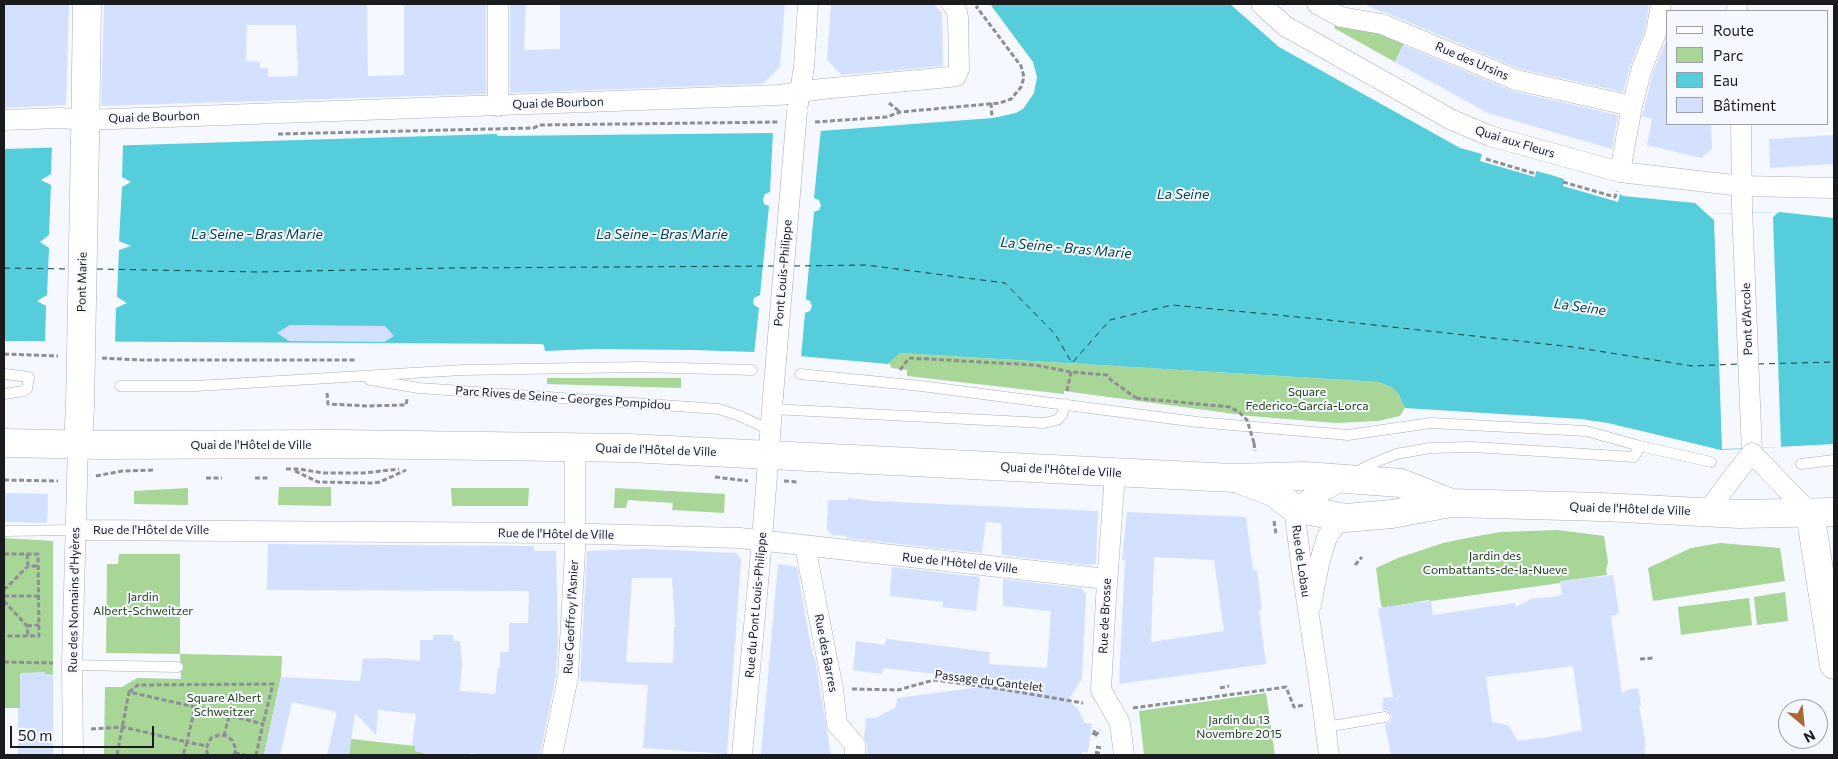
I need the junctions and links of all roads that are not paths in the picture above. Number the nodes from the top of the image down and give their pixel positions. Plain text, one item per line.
1 (87, 4) edge
2 (498, 4) edge
3 (808, 4) edge
4 (952, 4) edge
5 (1261, 4) edge
6 (1317, 4) edge
7 (1661, 4) edge
8 (798, 102) junction
9 (498, 106) junction
10 (1632, 106) junction
11 (4, 120) edge
12 (1741, 125) edge
13 (85, 130) junction
14 (1619, 181) junction
15 (1742, 186) junction
16 (1834, 188) edge
17 (752, 370) dead end
18 (4, 374) edge
19 (800, 374) dead end
20 (352, 377) junction
21 (120, 386) dead end
22 (4, 394) edge
23 (772, 403) junction
24 (1065, 404) junction
25 (769, 442) junction
26 (4, 443) edge
27 (78, 445) junction
28 (1640, 446) junction
29 (575, 447) junction
30 (1752, 453) junction
31 (1834, 460) edge
32 (1711, 462) dead end
33 (1801, 464) dead end
34 (1115, 472) junction
35 (1233, 478) junction
36 (1346, 478) junction
37 (1451, 503) junction
38 (1294, 508) junction
39 (1707, 512) junction
40 (1822, 512) edge
41 (1346, 518) junction
42 (76, 530) junction
43 (4, 531) edge
44 (575, 533) junction
45 (762, 540) junction
46 (805, 546) junction
47 (1107, 579) junction
48 (1309, 614) junction
49 (72, 665) junction
50 (1834, 665) edge
51 (178, 668) dead end
52 (1385, 716) dead end
53 (1326, 727) junction
54 (73, 755) edge
55 (552, 755) edge
56 (742, 755) edge
57 (855, 755) edge
58 (1124, 755) edge
59 (1328, 755) edge

1 - 13 main road, Pont Marie
2 - 9 street
3 - 8 street, Pont Louis-Philippe
4 - 8 street, Quai de Bourbon
5 - 14 street, Quai aux Fleurs
6 - 10 street, Rue des Ursins
7 - 10 street
8 - 9 street, Quai de Bourbon
8 - 23 street, Pont Louis-Philippe, bridge
9 - 13 street, Quai de Bourbon
10 - 14 street
11 - 13 street, Quai de Bourbon
12 - 15 street, Pont d'Arcole
13 - 27 main road, Pont Marie, bridge
14 - 15 street, Quai aux Fleurs
15 - 16 street, Quai aux Fleurs
15 - 30 street, Pont d'Arcole
17 - 20 lane, Parc Rives de Seine - Georges Pompidou
18 - 22 lane
19 - 24 lane
20 - 21 lane, Parc Rives de Seine - Georges Pompidou
20 - 25 lane, Parc Rives de Seine - Georges Pompidou
23 - 24 lane
23 - 25 street, Pont Louis-Philippe
24 - 28 lane
25 - 29 main road, Quai de l'Hôtel de Ville
25 - 34 main road, Quai de l'Hôtel de Ville
25 - 45 street, Rue du Pont Louis-Philippe
26 - 27 main road, Quai de l'Hôtel de Ville
27 - 29 main road, Quai de l'Hôtel de Ville
27 - 42 street, Rue des Nonnains d'Hyères
28 - 32 lane
28 - 36 lane
29 - 44 street, Rue Geoffroy l'Asnier
30 - 39 street, bridge
30 - 40 street, bridge
31 - 33 lane
34 - 35 main road, Quai de l'Hôtel de Ville
34 - 47 street, Rue de Brosse
35 - 36 main road, Quai de l'Hôtel de Ville
35 - 38 main road, Quai de l'Hôtel de Ville
36 - 37 main road, Quai de l'Hôtel de Ville
36 - 38 street, Rue de Lobau
37 - 39 main road, Quai de l'Hôtel de Ville
37 - 41 main road, Quai de l'Hôtel de Ville
38 - 41 main road, Quai de l'Hôtel de Ville
38 - 48 street, Rue de Lobau
39 - 40 main road, Quai de l'Hôtel de Ville
40 - 50 main road
41 - 48 street, Rue de Lobau
42 - 43 lane, Rue de l'Hôtel de Ville
42 - 44 street, Rue de l'Hôtel de Ville
42 - 49 street, Rue des Nonnains d'Hyères
44 - 45 street, Rue de l'Hôtel de Ville
44 - 55 street, Rue Geoffroy l'Asnier
45 - 46 street, Rue de l'Hôtel de Ville
45 - 56 street, Rue du Pont Louis-Philippe
46 - 47 street, Rue de l'Hôtel de Ville
46 - 57 street, Rue des Barres
47 - 58 street, Rue de Brosse
48 - 53 street, Rue de Lobau
49 - 51 lane
49 - 54 street, Rue des Nonnains d'Hyères
52 - 53 lane
53 - 59 street, Rue de Lobau

